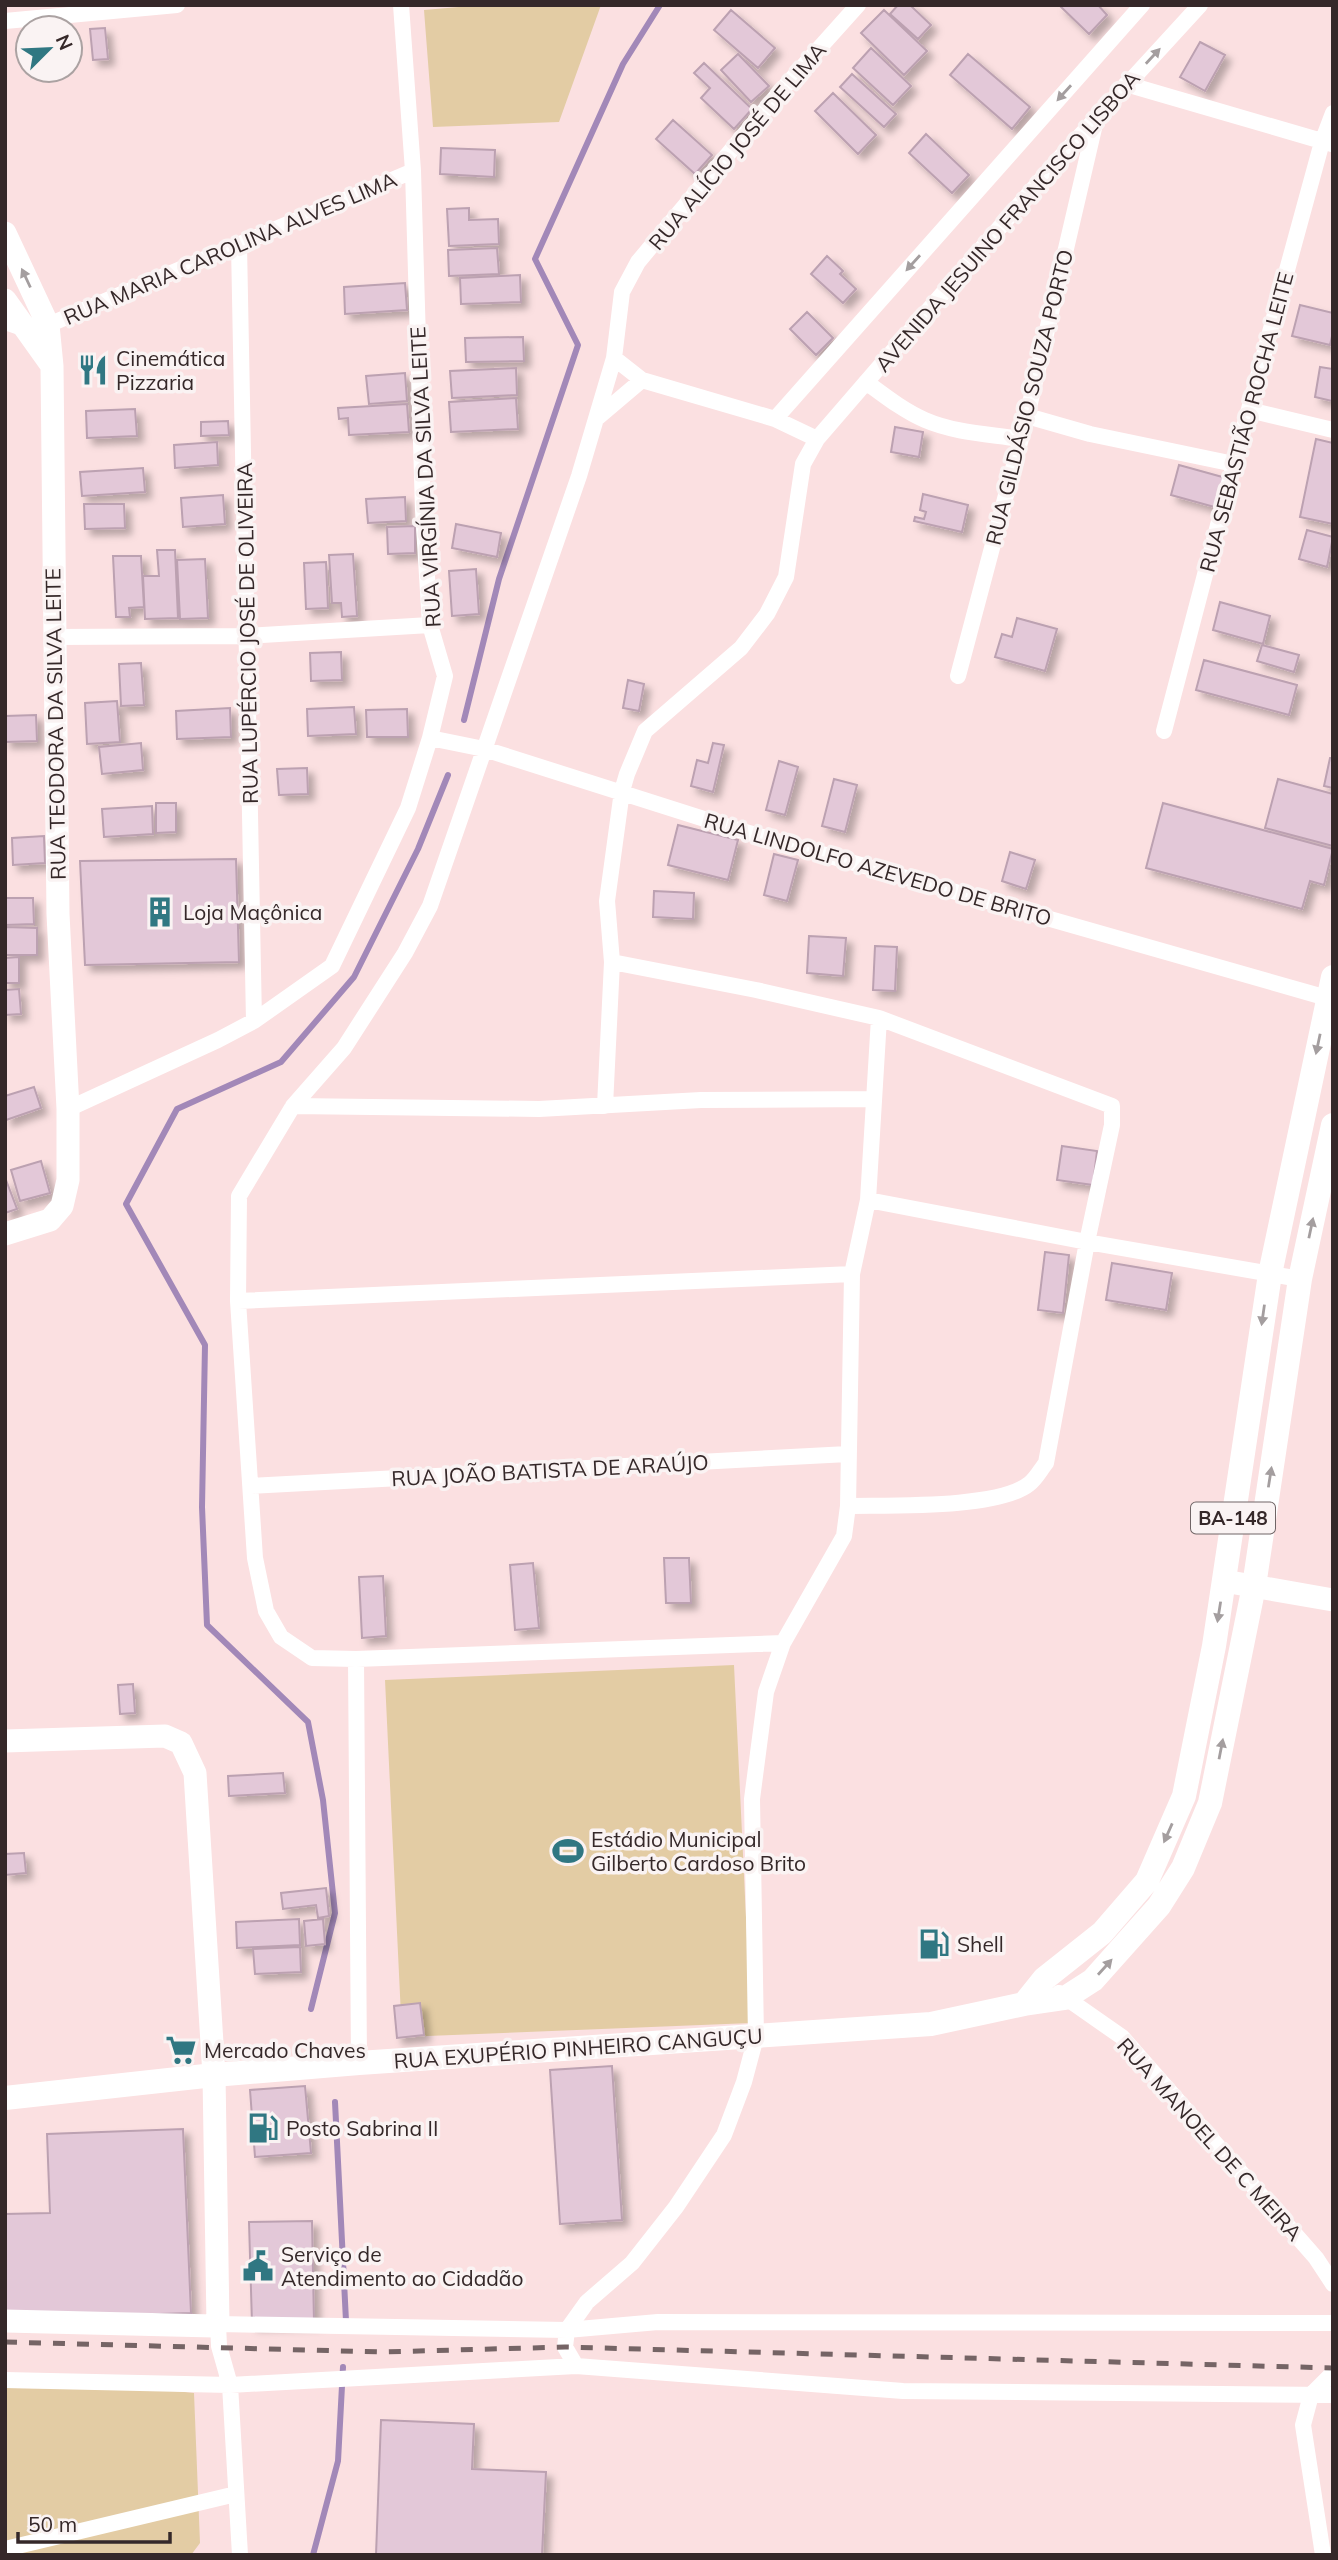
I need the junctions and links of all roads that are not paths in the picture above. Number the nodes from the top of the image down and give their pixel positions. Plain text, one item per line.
1 (177, 5) edge
2 (401, 5) edge
3 (858, 5) edge
4 (1142, 5) edge
5 (1200, 5) edge
6 (5, 21) edge
7 (1126, 84) junction
8 (1333, 113) edge
9 (1096, 118) junction
10 (1328, 143) edge
11 (413, 171) junction
12 (5, 233) edge
13 (239, 245) junction
14 (5, 300) edge
15 (5, 322) edge
16 (38, 327) junction
17 (614, 358) junction
18 (642, 380) junction
19 (866, 382) junction
20 (1249, 410) junction
21 (1027, 416) junction
22 (596, 419) junction
23 (775, 419) junction
24 (1333, 430) edge
25 (817, 439) junction
26 (1021, 439) junction
27 (1234, 464) junction
28 (430, 625) junction
29 (247, 636) junction
30 (54, 637) junction
31 (958, 676) dead end
32 (1164, 731) dead end
33 (430, 738) junction
34 (484, 749) junction
35 (622, 791) junction
36 (612, 962) junction
37 (1330, 988) edge
38 (880, 1018) junction
39 (254, 1021) junction
40 (874, 1099) junction
41 (605, 1106) junction
42 (293, 1107) junction
43 (68, 1109) junction
44 (1333, 1125) edge
45 (1326, 1193) edge
46 (868, 1200) junction
47 (5, 1234) edge
48 (1087, 1242) junction
49 (852, 1274) junction
50 (1270, 1274) junction
51 (1300, 1279) junction
52 (238, 1301) junction
53 (848, 1454) junction
54 (251, 1486) junction
55 (848, 1506) junction
56 (1224, 1581) junction
57 (1254, 1586) junction
58 (1333, 1600) edge
59 (783, 1643) junction
60 (356, 1659) junction
61 (5, 1741) edge
62 (1044, 1979) junction
63 (1065, 1998) junction
64 (1024, 2004) junction
65 (756, 2037) junction
66 (359, 2063) junction
67 (214, 2075) junction
68 (5, 2098) edge
69 (1333, 2284) edge
70 (5, 2321) edge
71 (1333, 2323) edge
72 (218, 2324) junction
73 (567, 2330) junction
74 (576, 2366) junction
75 (1333, 2373) edge
76 (5, 2380) edge
77 (230, 2385) junction
78 (1311, 2395) junction
79 (1333, 2395) edge
80 (236, 2494) junction
81 (5, 2549) edge
82 (240, 2554) edge
83 (1322, 2555) edge

1 - 6 street
2 - 11 street, RUA VIRGÍNIA DA SILVA LEITE
3 - 17 street, RUA ALÍCIO JOSÉ DE LIMA
4 -> 23 street, AVENIDA JESUINO FRANCISCO LISBOA
7 -> 5 street, AVENIDA JESUINO FRANCISCO LISBOA
7 - 9 street, AVENIDA JESUINO FRANCISCO LISBOA
7 - 10 street
8 - 10 street, RUA SEBASTIÃO ROCHA LEITE
9 - 19 street, AVENIDA JESUINO FRANCISCO LISBOA
9 - 21 street, RUA GILDÁSIO SOUZA PORTO
10 - 20 street, RUA SEBASTIÃO ROCHA LEITE
11 - 13 street, RUA MARIA CAROLINA ALVES LIMA
11 - 28 street, RUA VIRGÍNIA DA SILVA LEITE
16 -> 12 street, RUA TEODORA DA SILVA LEITE
13 - 16 street, RUA MARIA CAROLINA ALVES LIMA
13 - 29 street, RUA LUPÉRCIO JOSÉ DE OLIVEIRA
14 - 16 street
15 - 16 street
16 - 30 street, RUA TEODORA DA SILVA LEITE
17 - 18 street
17 - 22 street
18 - 22 street
18 - 23 street
19 - 25 street, AVENIDA JESUINO FRANCISCO LISBOA
19 - 26 street
20 - 24 street
20 - 27 street, RUA SEBASTIÃO ROCHA LEITE
21 - 26 street, RUA GILDÁSIO SOUZA PORTO
21 - 27 street
22 - 34 street
23 - 25 street
25 - 35 street, AVENIDA JESUINO FRANCISCO LISBOA
26 - 31 street, RUA GILDÁSIO SOUZA PORTO
27 - 32 street, RUA SEBASTIÃO ROCHA LEITE
28 - 29 street
28 - 33 street, RUA VIRGÍNIA DA SILVA LEITE
29 - 30 street
29 - 39 street, RUA LUPÉRCIO JOSÉ DE OLIVEIRA
30 - 43 street, RUA TEODORA DA SILVA LEITE
33 - 34 street, RUA LINDOLFO AZEVEDO DE BRITO
33 - 39 street, RUA VIRGÍNIA DA SILVA LEITE
34 - 35 street, RUA LINDOLFO AZEVEDO DE BRITO
34 - 42 street
35 - 36 street, AVENIDA JESUINO FRANCISCO LISBOA
35 - 37 street, RUA LINDOLFO AZEVEDO DE BRITO
36 - 38 street
36 - 41 street, AVENIDA JESUINO FRANCISCO LISBOA
37 -> 50 main road, BA-148
38 - 40 street
38 - 48 street
39 - 43 street
40 - 41 street
40 - 46 street
41 - 42 street
42 - 52 street
43 - 47 street, RUA TEODORA DA SILVA LEITE
44 - 45 main road, BA-148
51 -> 45 main road, BA-148
46 - 48 street
46 - 49 street
48 - 50 street
48 - 55 street
49 - 52 street
49 - 53 street
50 - 51 street
50 -> 56 main road, BA-148
57 -> 51 main road, BA-148
52 - 54 street
53 - 54 street, RUA JOÃO BATISTA DE ARAÚJO
53 - 55 street
54 - 60 street
55 - 59 street
56 - 57 street
56 -> 62 main road, BA-148
57 - 58 street
63 -> 57 main road, BA-148
59 - 60 street
59 - 65 street
60 - 66 street
61 - 67 street
62 - 63 street, RUA MANOEL DE C MEIRA
62 - 64 main road, BA-148
63 - 64 main road, BA-148
63 - 69 street, RUA MANOEL DE C MEIRA
64 - 65 main road, RUA EXUPÉRIO PINHEIRO CANGUÇU
65 - 66 main road, RUA EXUPÉRIO PINHEIRO CANGUÇU
65 - 73 street
66 - 67 main road, RUA EXUPÉRIO PINHEIRO CANGUÇU
67 - 68 main road, RUA EXUPÉRIO PINHEIRO CANGUÇU
67 - 72 street
70 - 72 street
71 - 73 street
72 - 73 street
72 - 77 street
73 - 74 street
74 - 77 street
74 - 78 street
75 - 78 street
76 - 77 street
77 - 80 street
78 - 79 street
78 - 83 street
80 - 81 street
80 - 82 street

